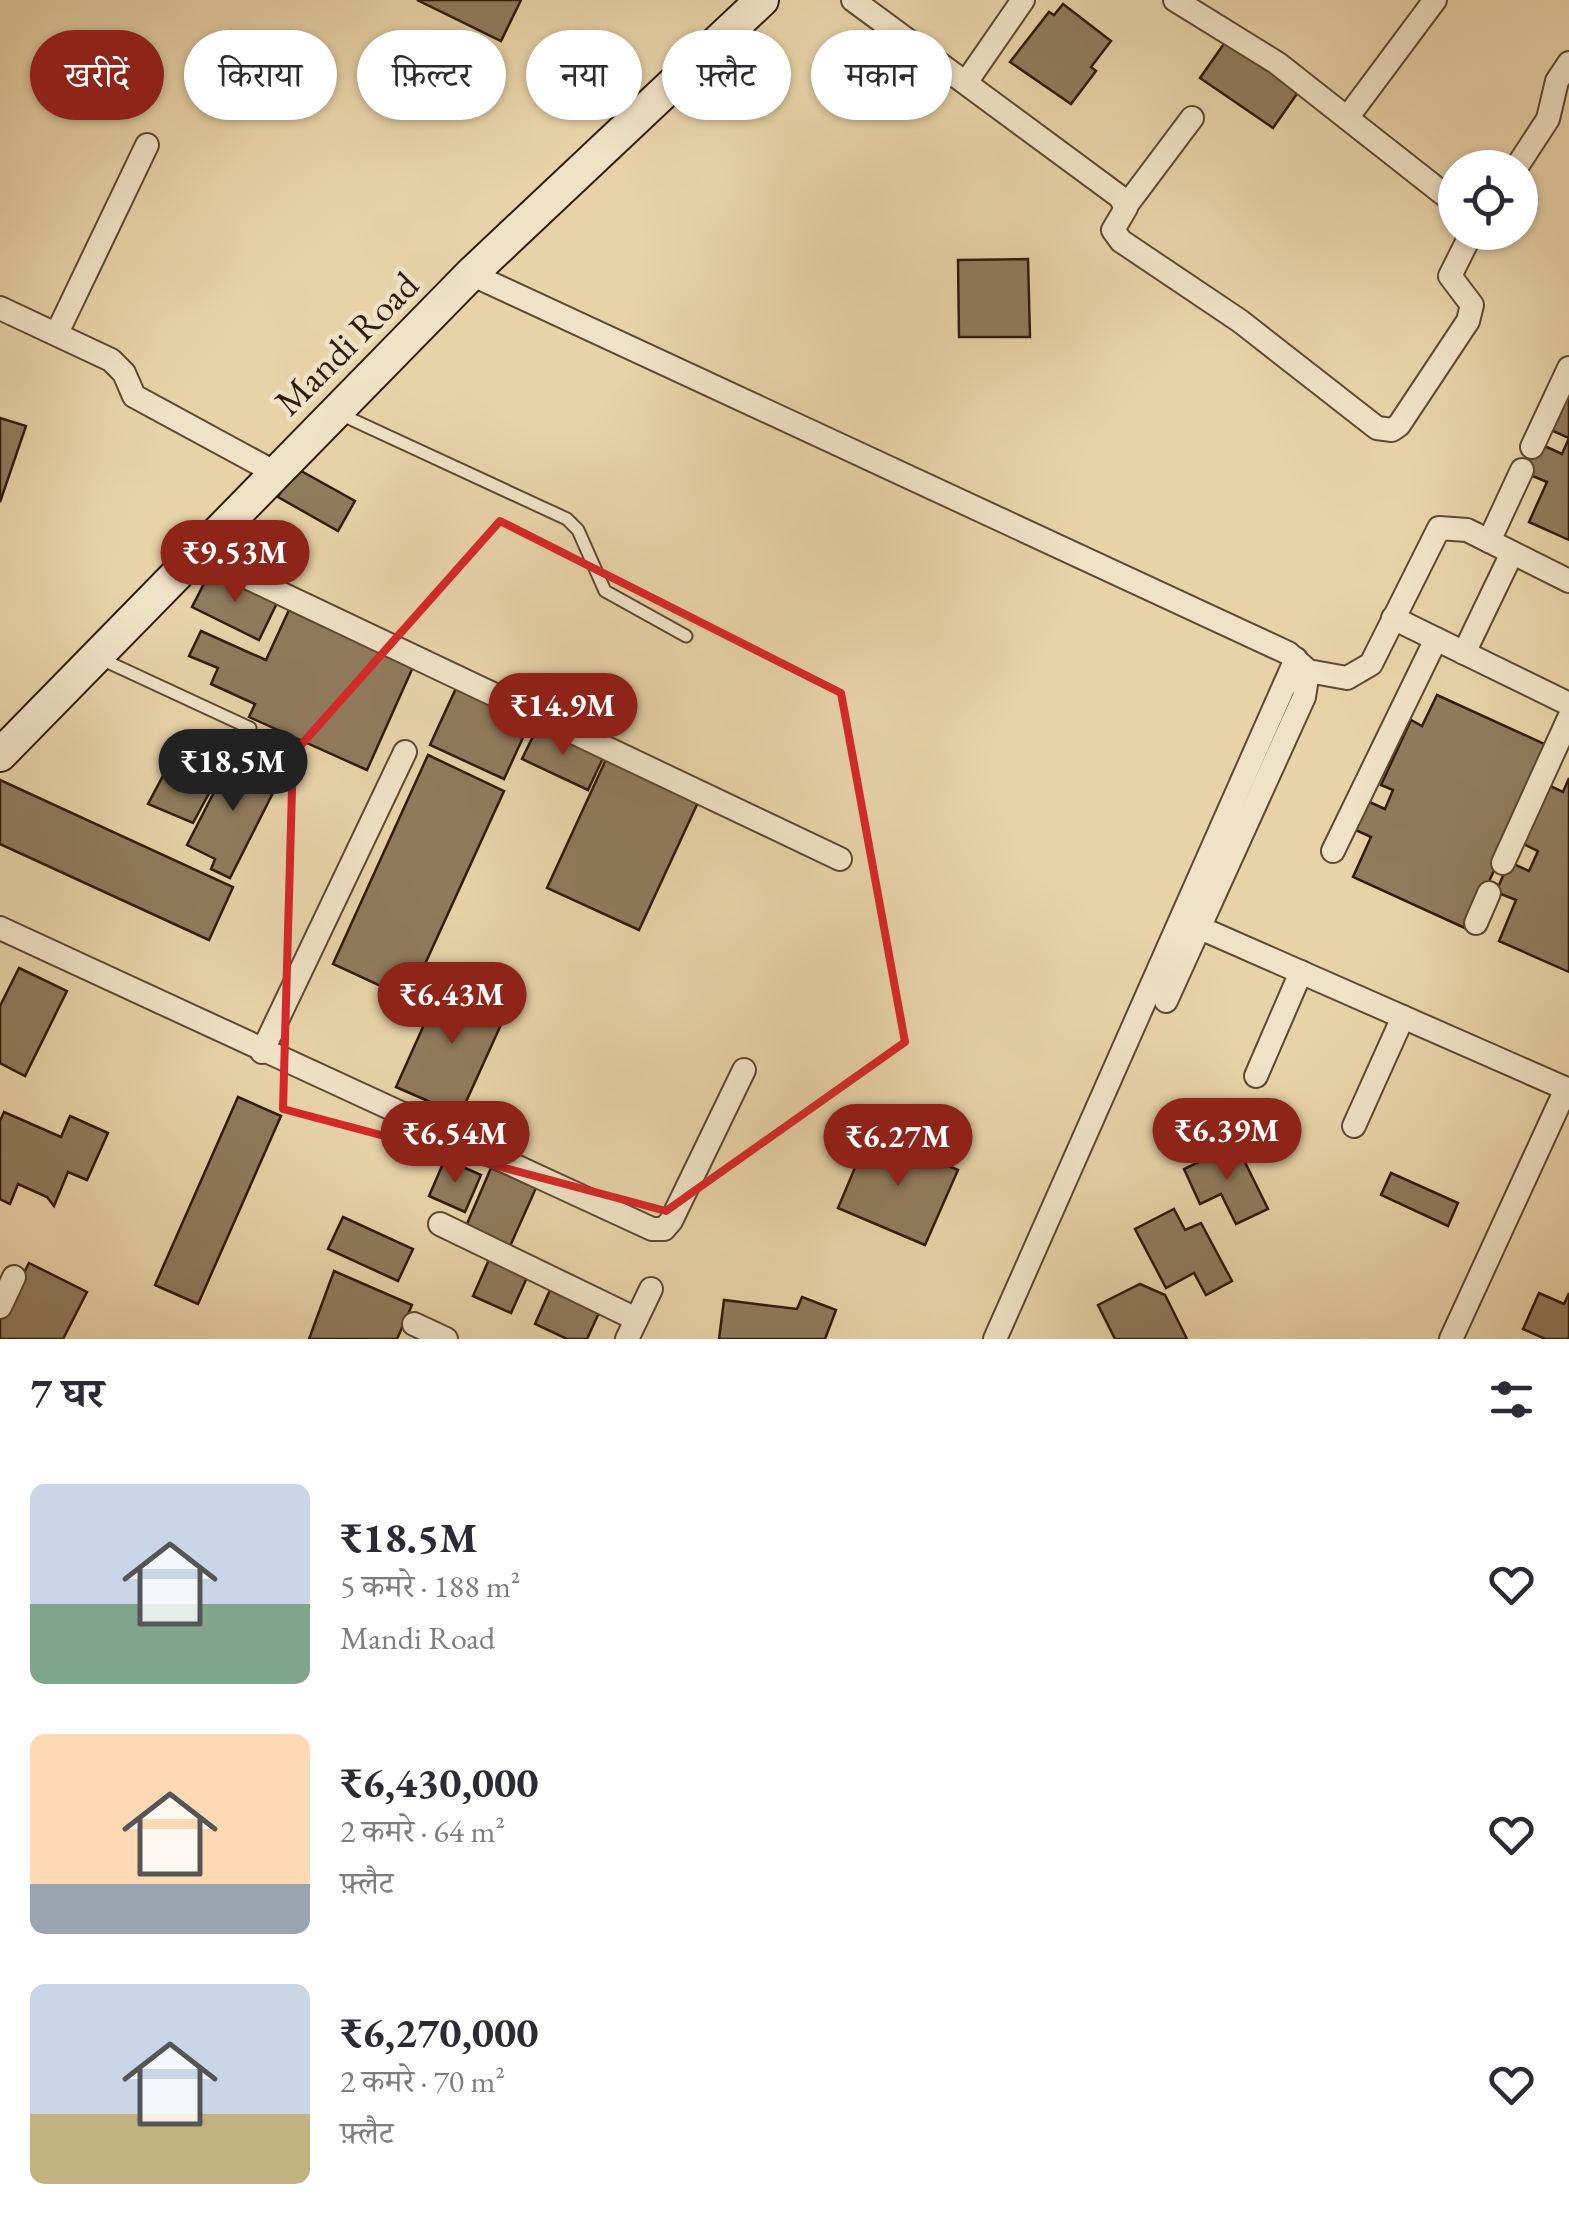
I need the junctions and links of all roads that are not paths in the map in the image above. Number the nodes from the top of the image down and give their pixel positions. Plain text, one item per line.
1 (762, 0) edge
2 (853, 0) edge
3 (1023, 0) edge
4 (1175, 0) edge
5 (1434, 0) edge
6 (1569, 63) edge
7 (967, 81) junction
8 (1192, 118) dead end
9 (1347, 118) junction
10 (147, 145) dead end
11 (1528, 150) edge
12 (1438, 190) edge
13 (1126, 206) junction
14 (1463, 250) edge
15 (470, 274) junction
16 (0, 308) edge
17 (56, 334) junction
18 (1569, 368) edge
19 (334, 412) junction
20 (1532, 447) dead end
21 (1522, 470) dead end
22 (274, 472) junction
23 (1489, 541) junction
24 (196, 552) junction
25 (1512, 553) junction
26 (1569, 581) edge
27 (1393, 618) junction
28 (686, 636) dead end
29 (1436, 639) junction
30 (1464, 652) junction
31 (95, 656) junction
32 (1302, 665) junction
33 (1569, 704) edge
34 (1569, 718) edge
35 (250, 728) dead end
36 (405, 752) dead end
37 (0, 755) edge
38 (1333, 851) dead end
39 (840, 859) dead end
40 (1503, 863) dead end
41 (1490, 893) dead end
42 (1476, 923) dead end
43 (1198, 927) junction
44 (0, 928) edge
45 (1301, 972) junction
46 (1166, 1002) dead end
47 (1403, 1017) junction
48 (262, 1052) junction
49 (744, 1070) dead end
50 (1256, 1076) dead end
51 (1567, 1090) edge
52 (1354, 1126) dead end
53 (440, 1224) dead end
54 (14, 1278) dead end
55 (651, 1288) dead end
56 (0, 1307) edge
57 (414, 1324) dead end
58 (632, 1329) edge
59 (446, 1339) edge
60 (995, 1339) edge
61 (1451, 1339) edge

1 - 15 street, Mandi Road
2 - 7 street
3 - 7 street
4 - 9 street
5 - 9 street
6 - 11 street
7 - 13 street
8 - 13 street
9 - 12 street
10 - 17 street
13 - 14 street
15 - 19 street, Mandi Road
15 - 32 street
16 - 17 street
17 - 22 street
18 - 20 street
19 - 22 street, Mandi Road
19 - 28 lane
21 - 23 street
22 - 24 street, Mandi Road
23 - 25 street
23 - 27 street
24 - 31 street, Mandi Road
24 - 39 street
25 - 26 street
25 - 30 street
27 - 29 street
27 - 32 street
29 - 30 street
29 - 38 street
30 - 33 street
31 - 35 lane
31 - 37 street, Mandi Road
32 - 43 street
32 - 60 street
34 - 40 street
36 - 48 street
41 - 42 street
43 - 45 street
43 - 46 street
44 - 48 street
45 - 47 street
45 - 50 street
47 - 51 street
47 - 52 street
48 - 49 street
51 - 61 street
53 - 58 street
54 - 56 street
55 - 58 street
57 - 59 street

